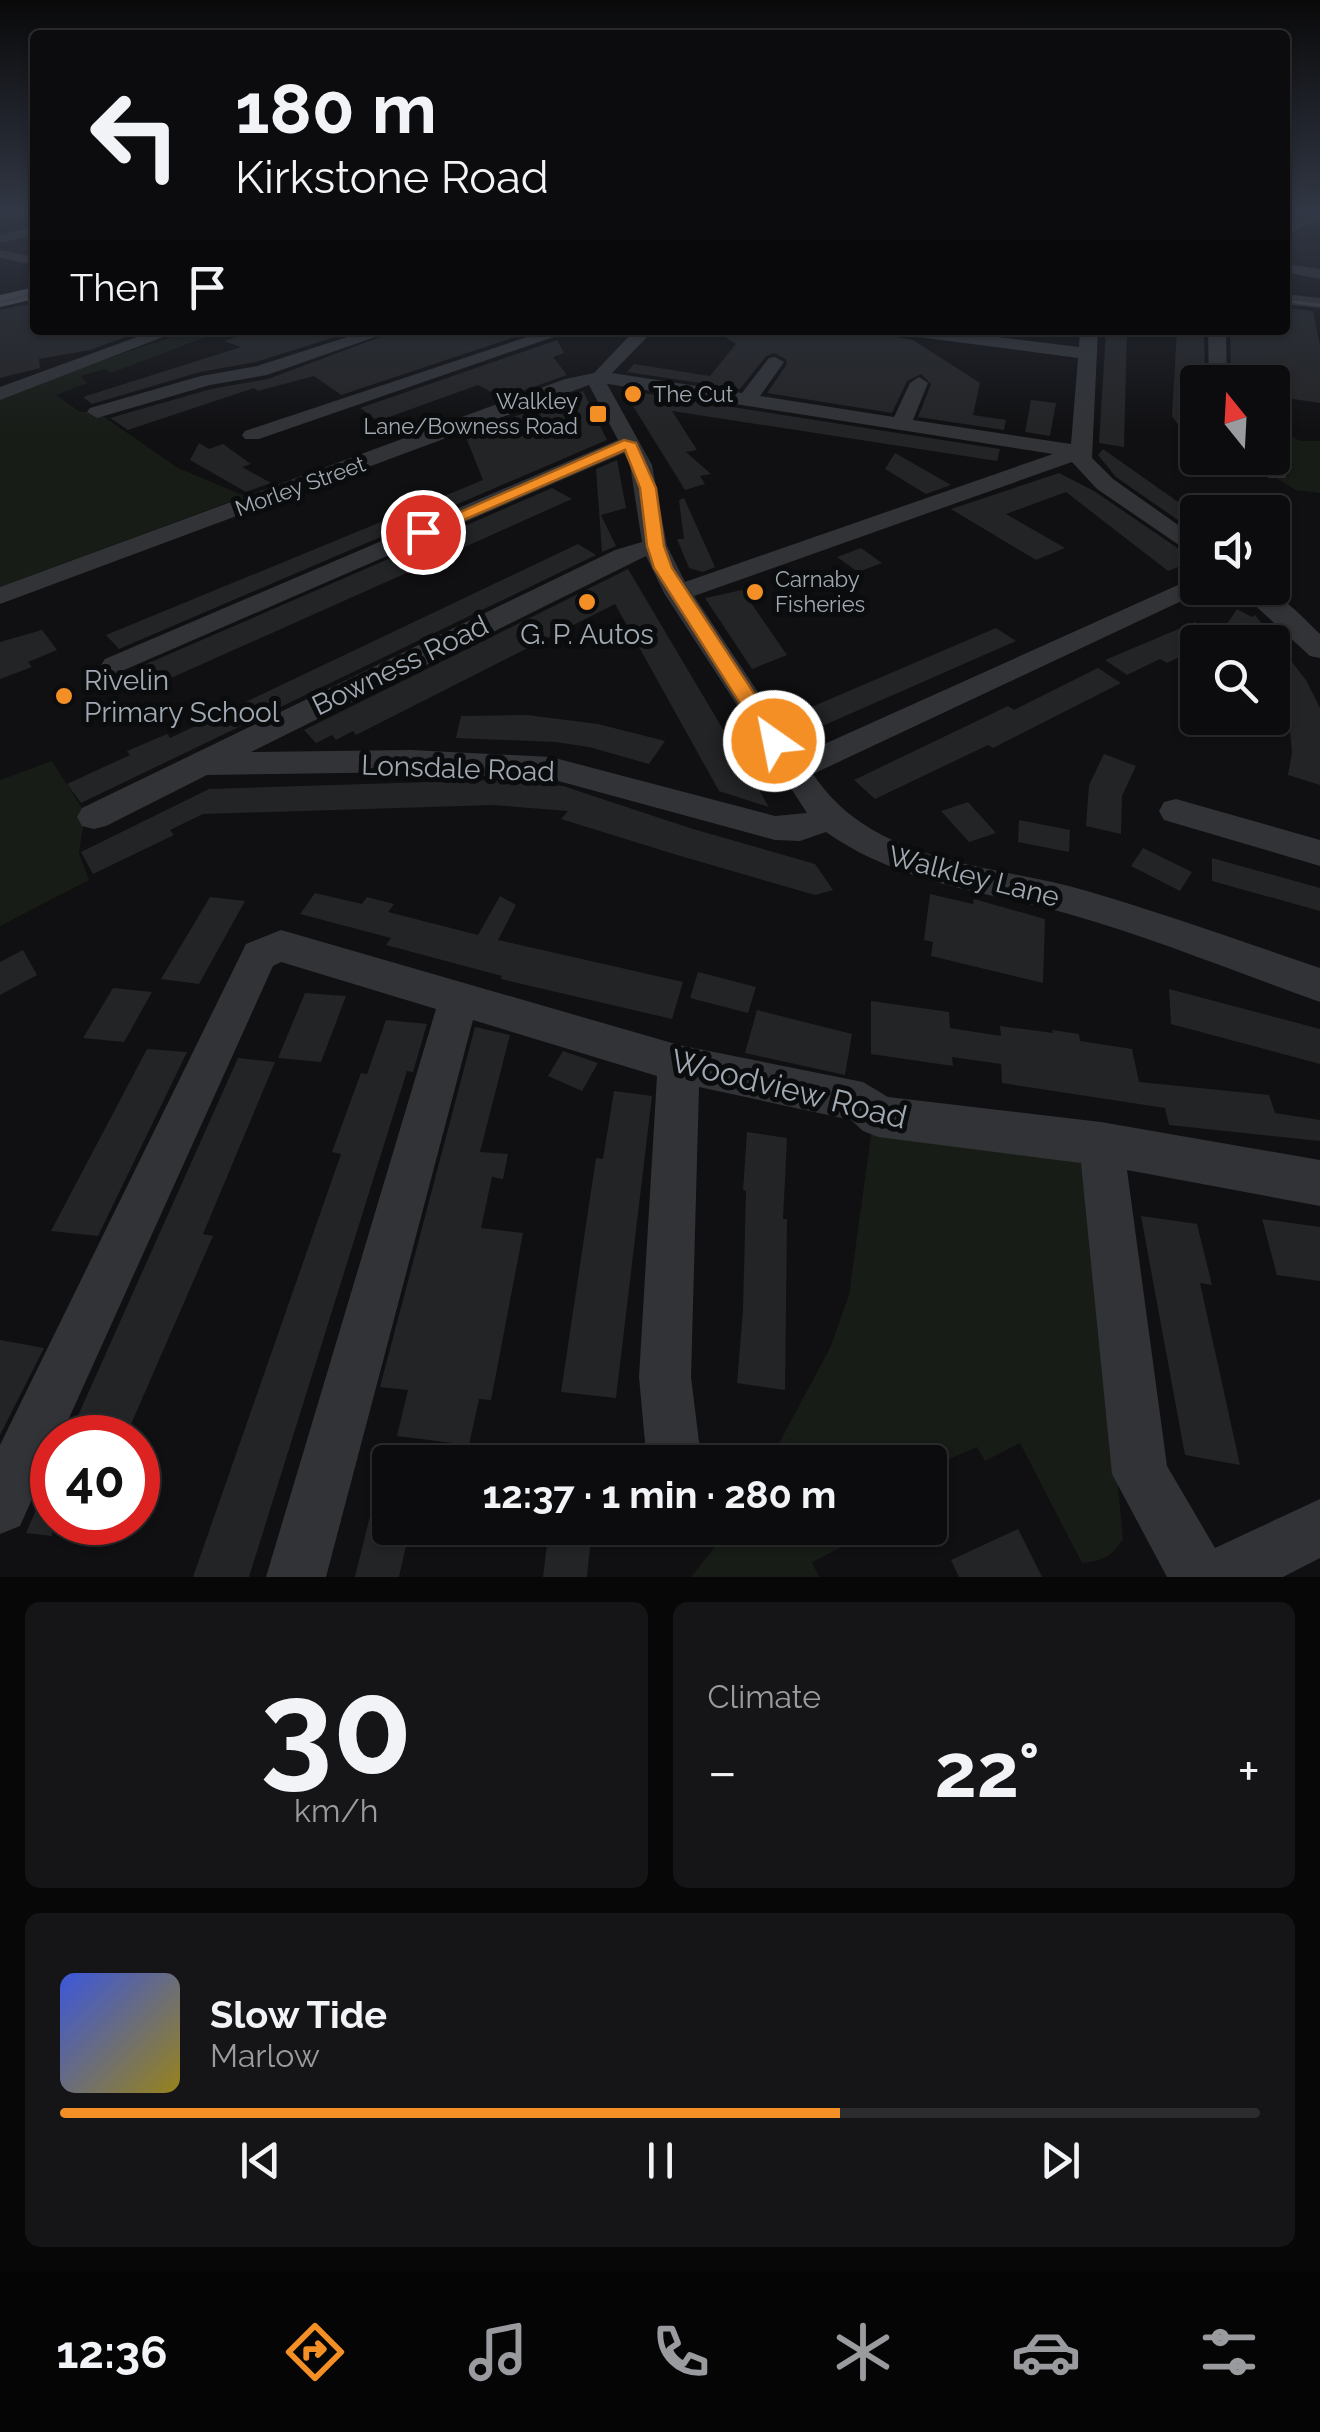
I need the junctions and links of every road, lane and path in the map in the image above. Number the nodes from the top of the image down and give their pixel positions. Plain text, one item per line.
1 (30, 294) edge
2 (1290, 299) edge
3 (1320, 299) edge
4 (1, 300) edge
5 (159, 335) edge
6 (371, 335) edge
7 (545, 335) edge
8 (561, 335) edge
9 (637, 335) edge
10 (941, 335) edge
11 (1089, 335) edge
12 (1216, 335) edge
13 (1089, 354) junction
14 (775, 362) dead end
15 (592, 364) junction
16 (1217, 365) edge
17 (919, 384) dead end
18 (0, 394) edge
19 (747, 400) junction
20 (97, 412) dead end
21 (901, 424) junction
22 (252, 435) dead end
23 (629, 443) junction
24 (1080, 452) junction
25 (1180, 538) edge
26 (655, 546) junction
27 (1180, 592) edge
28 (677, 593) junction
29 (0, 596) edge
30 (1272, 605) edge
31 (1320, 650) edge
32 (115, 665) dead end
33 (198, 764) junction
34 (794, 770) junction
35 (1169, 809) dead end
36 (94, 816) dead end
37 (829, 818) junction
38 (1320, 853) edge
39 (1320, 985) edge
40 (460, 996) junction
41 (679, 1064) junction
42 (1101, 1144) junction
43 (1320, 1183) edge
44 (673, 1445) edge
45 (0, 1506) edge
46 (1320, 1528) edge
47 (296, 1577) edge
48 (1199, 1577) edge
49 (1220, 1577) edge

1 - 4 main road
2 - 3 street
5 - 18 street
6 - 20 street
7 - 22 street
8 - 15 street, Walkley Lane
9 - 15 street
10 - 13 street
11 - 13 street
12 - 16 street
13 - 24 street
14 - 19 street
15 - 19 street
15 - 23 street, Walkley Lane
15 - 29 street, Morley Street
17 - 21 street
19 - 21 street
21 - 24 street
23 - 26 street, Walkley Lane
23 - 32 street
24 - 25 street
24 - 28 street
26 - 28 street, Walkley Lane
26 - 33 street, Bowness Road
27 - 34 street
28 - 34 street, Walkley Lane
30 - 31 street
33 - 36 street, Bowness Road
33 - 37 street, Lonsdale Road
34 - 37 street, Walkley Lane
35 - 38 street
37 - 39 street, Walkley Lane
40 - 41 street, Woodview Road
40 - 45 street, Woodview Road
40 - 47 street
41 - 42 street, Woodview Road
41 - 44 street
42 - 43 street, Woodview Road
42 - 48 street
46 - 49 street

